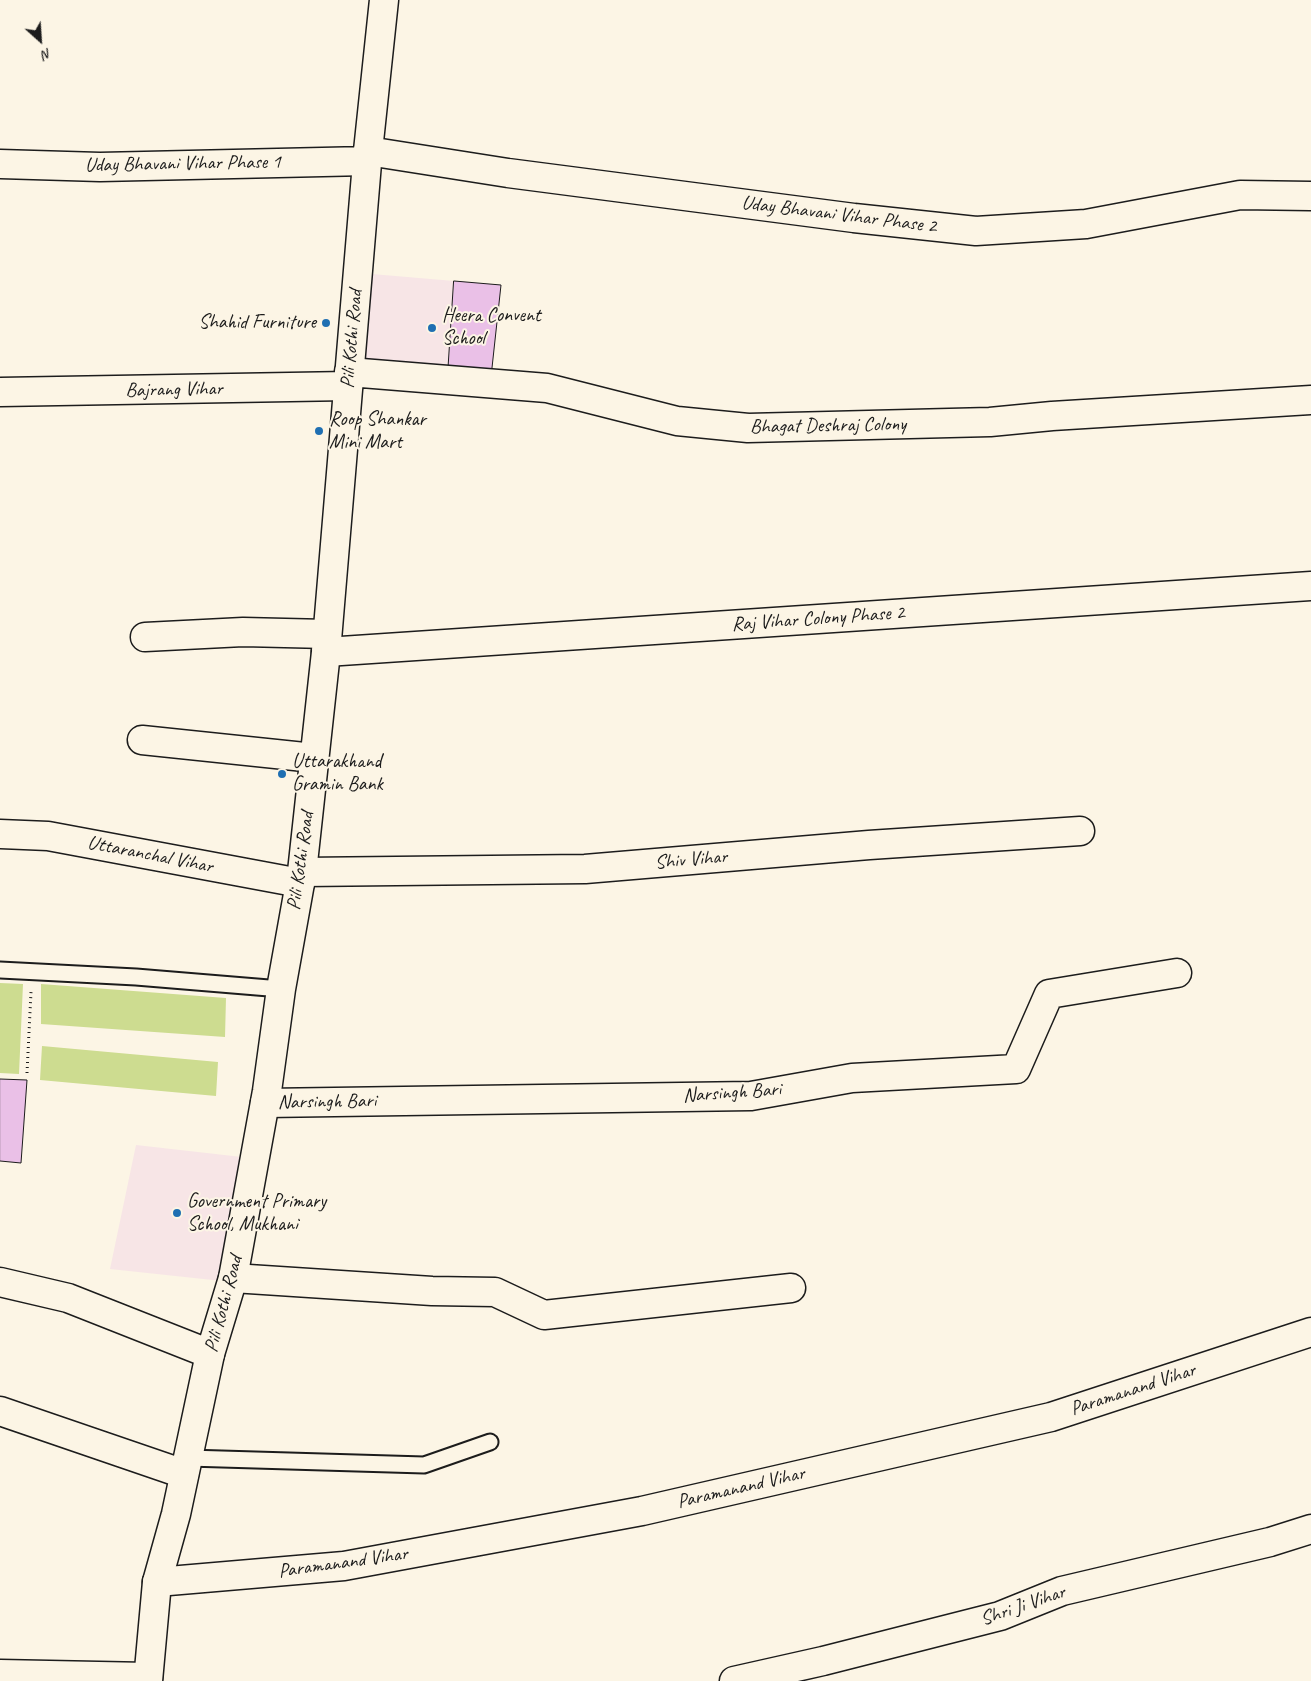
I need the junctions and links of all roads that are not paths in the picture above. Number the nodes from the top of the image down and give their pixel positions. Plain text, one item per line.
1 (384, 0) edge
2 (367, 156) junction
3 (0, 164) edge
4 (1311, 196) edge
5 (349, 379) junction
6 (0, 392) edge
7 (1311, 400) edge
8 (1311, 586) edge
9 (145, 637) dead end
10 (326, 643) junction
11 (142, 740) dead end
12 (314, 758) junction
13 (1080, 831) dead end
14 (0, 834) edge
15 (301, 877) junction
16 (0, 970) edge
17 (1177, 973) dead end
18 (281, 989) junction
19 (265, 1103) junction
20 (233, 1278) junction
21 (0, 1282) edge
22 (791, 1288) dead end
23 (1311, 1332) edge
24 (210, 1354) junction
25 (0, 1411) edge
26 (490, 1442) dead end
27 (186, 1466) junction
28 (1311, 1529) edge
29 (157, 1582) junction
30 (0, 1674) edge
31 (148, 1679) edge
32 (734, 1681) edge

1 - 2 street, Pili Kothi Road
2 - 3 street, Uday Bhavani Vihar Phase 1
2 - 4 street, Uday Bhavani Vihar Phase 2
2 - 5 street, Pili Kothi Road
5 - 6 street, Bajrang Vihar
5 - 7 street, Bhagat Deshraj Colony
5 - 10 street, Pili Kothi Road
8 - 10 street, Raj Vihar Colony Phase 2
9 - 10 street, Raj Vihar Colony Phase 2
10 - 12 street, Pili Kothi Road
11 - 12 street
12 - 15 street, Pili Kothi Road
13 - 15 street, Shiv Vihar
14 - 15 street, Uttaranchal Vihar
15 - 18 street, Pili Kothi Road
16 - 18 lane
17 - 19 street, Narsingh Bari
18 - 19 street, Pili Kothi Road
19 - 20 street, Pili Kothi Road
20 - 22 street
20 - 24 street, Pili Kothi Road
21 - 24 street
23 - 29 street, Paramanand Vihar
24 - 27 street, Pili Kothi Road
25 - 27 street
26 - 27 lane
27 - 29 street, Pili Kothi Road
28 - 32 street, Shri Ji Vihar
29 - 31 street, Pili Kothi Road
30 - 31 street

